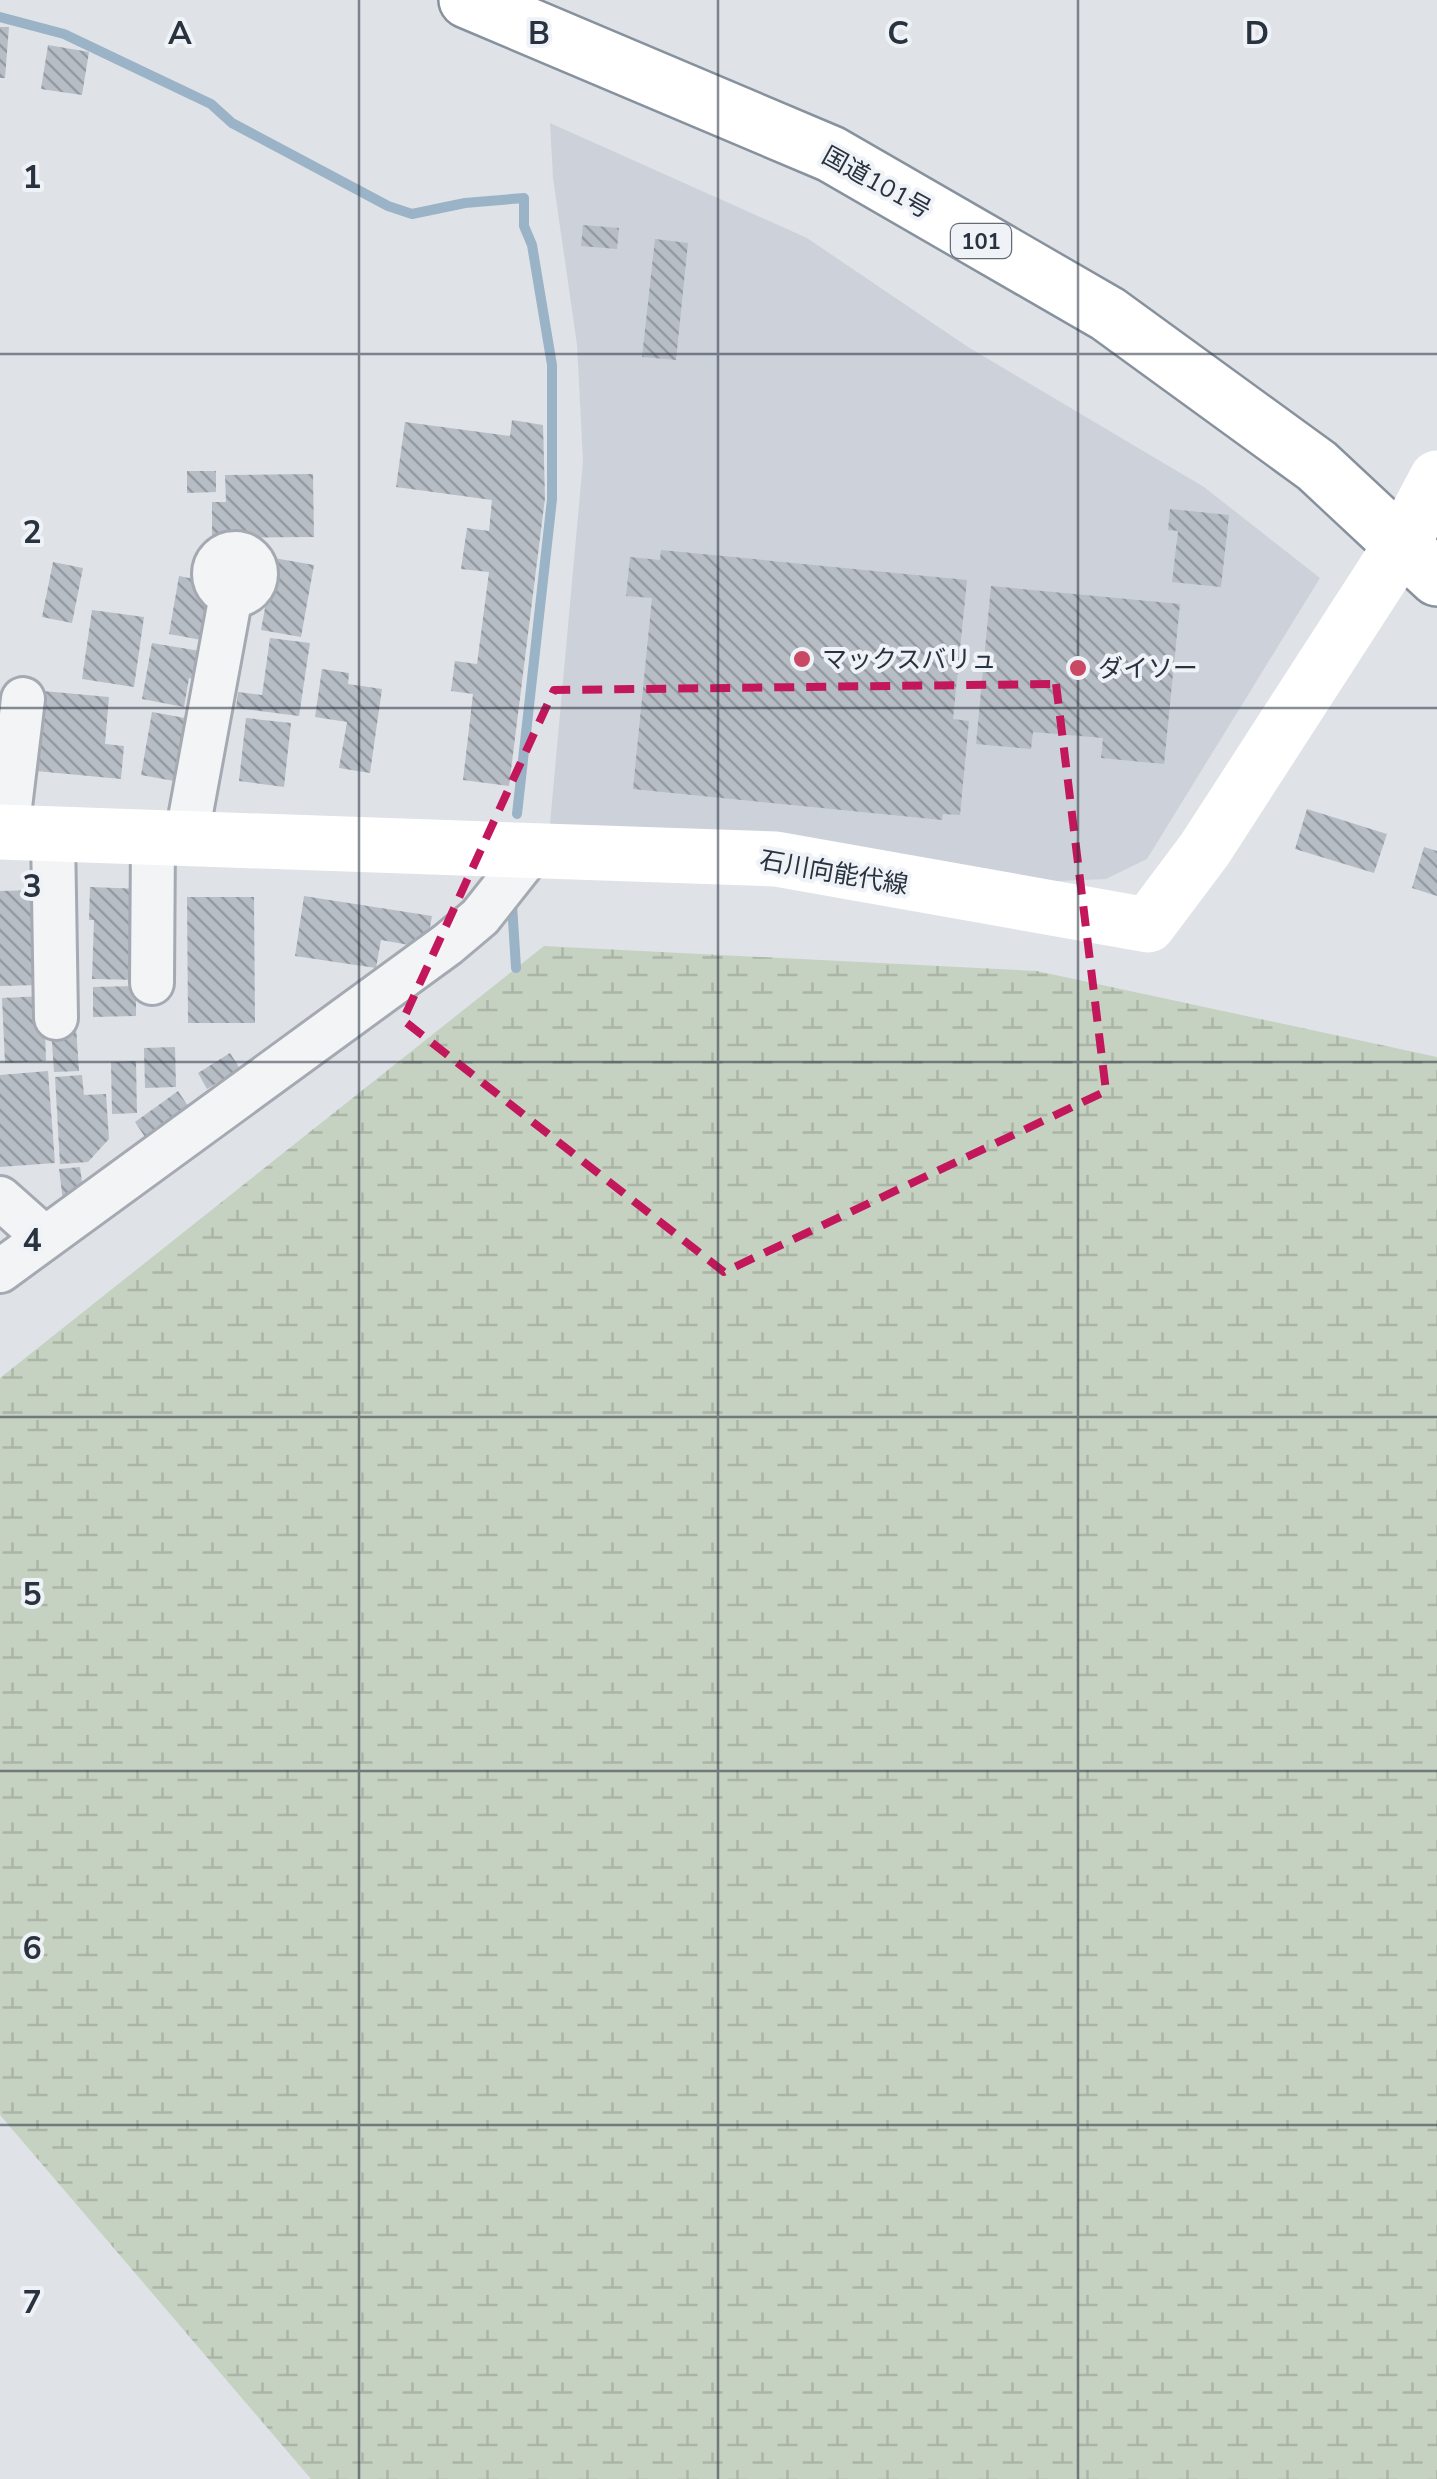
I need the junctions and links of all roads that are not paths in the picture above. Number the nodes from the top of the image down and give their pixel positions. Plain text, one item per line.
1 (467, 0) edge
2 (1437, 478) edge
3 (1420, 561) edge
4 (231, 595) dead end
5 (23, 699) dead end
6 (20, 833) edge
7 (169, 839) junction
8 (534, 850) junction
9 (152, 983) dead end
10 (56, 1018) dead end
11 (0, 1198) edge
12 (45, 1238) junction
13 (0, 1271) edge

1 - 3 main road, 国道101号 / 101
2 - 3 main road
3 - 8 main road, 石川向能代線
4 - 7 street
5 - 6 street
6 - 7 main road, 石川向能代線
6 - 10 street
7 - 8 main road, 石川向能代線
7 - 9 street
8 - 12 street
11 - 12 street
12 - 13 street

